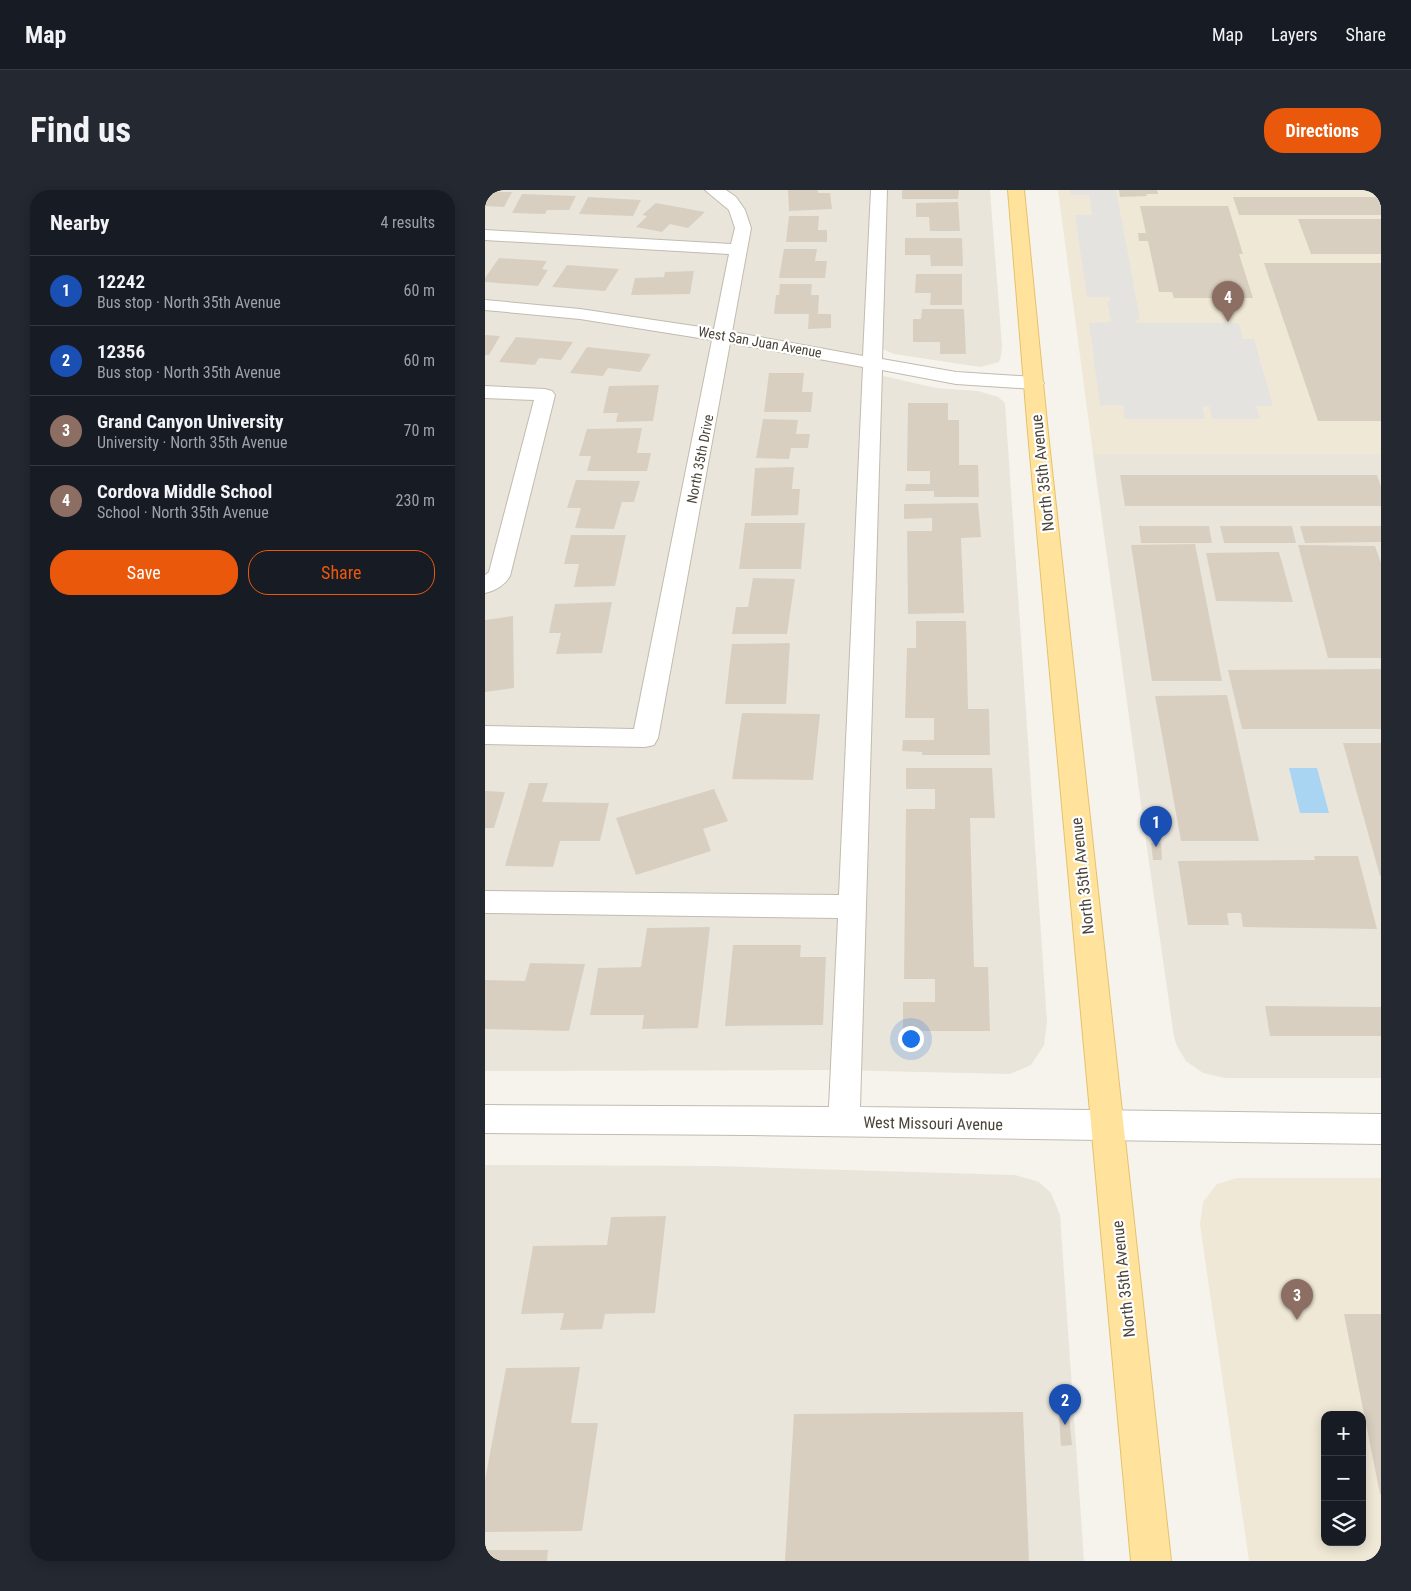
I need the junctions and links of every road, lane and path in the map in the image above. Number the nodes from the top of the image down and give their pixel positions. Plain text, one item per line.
1 (715, 190) edge
2 (879, 190) edge
3 (1016, 190) edge
4 (485, 235) edge
5 (740, 250) junction
6 (485, 305) edge
7 (724, 336) junction
8 (873, 362) junction
9 (1034, 382) junction
10 (485, 392) edge
11 (485, 586) edge
12 (485, 735) edge
13 (485, 902) edge
14 (852, 907) junction
15 (485, 1119) edge
16 (844, 1121) junction
17 (1108, 1125) junction
18 (1381, 1129) edge
19 (1151, 1561) edge

1 - 5 street, North 35th Drive
2 - 8 street
3 - 9 main road, North 35th Avenue
4 - 5 street
5 - 7 street, North 35th Drive
6 - 7 street, West San Juan Avenue
7 - 8 street, West San Juan Avenue
7 - 12 street, North 35th Drive
8 - 9 street, West San Juan Avenue
8 - 14 street
9 - 17 main road, North 35th Avenue
10 - 11 street
13 - 14 street
14 - 16 street
15 - 16 street, West Missouri Avenue
16 - 17 street, West Missouri Avenue
17 - 18 street, West Missouri Avenue
17 - 19 main road, North 35th Avenue

